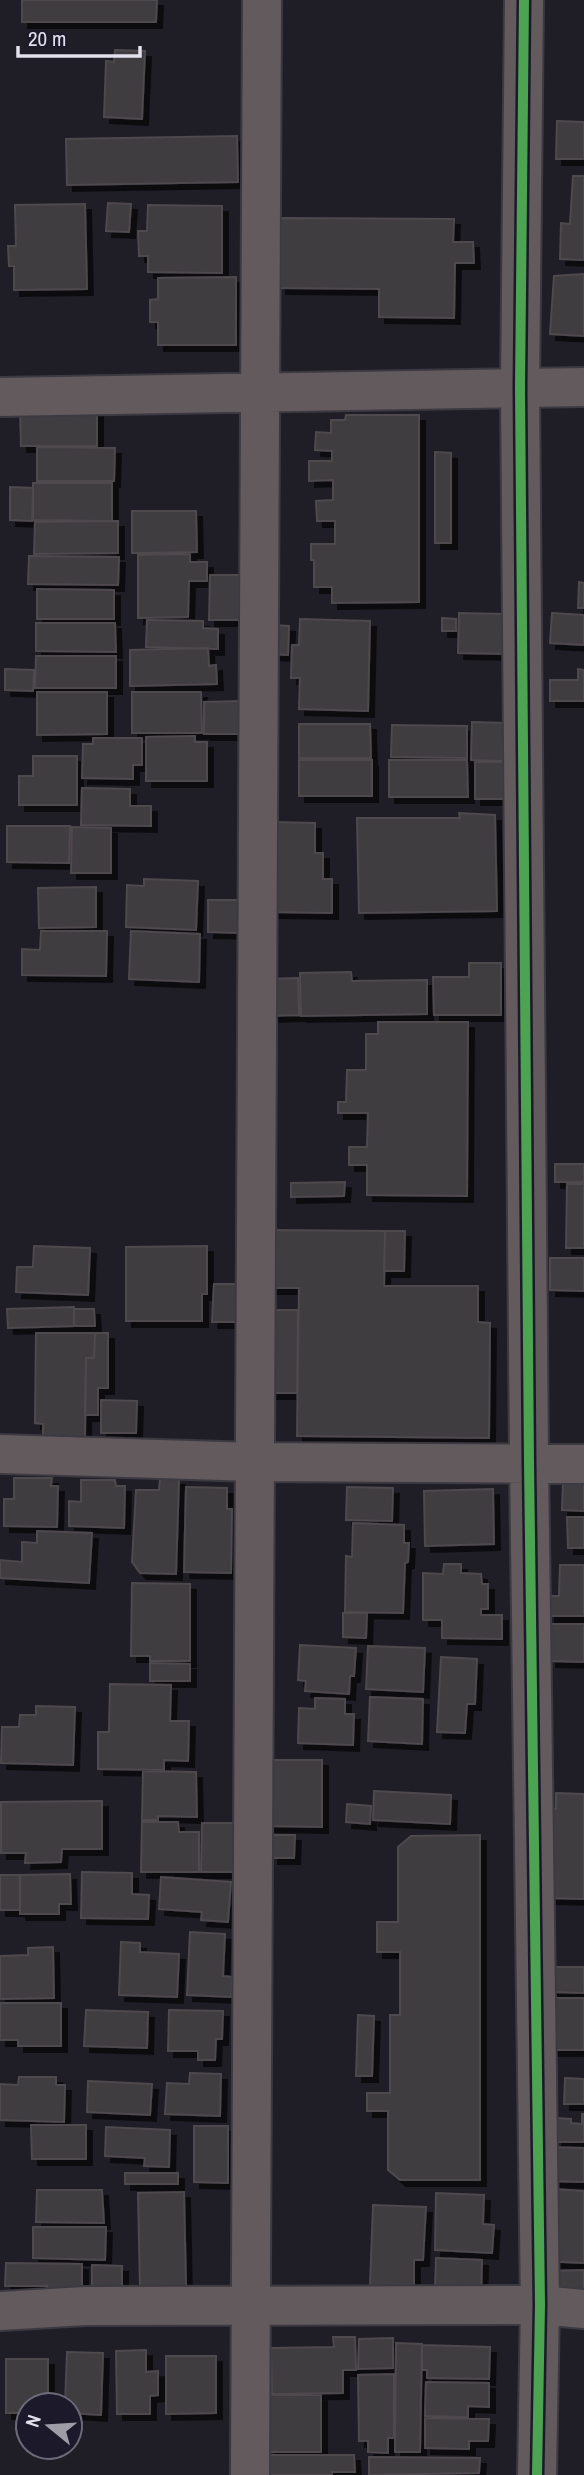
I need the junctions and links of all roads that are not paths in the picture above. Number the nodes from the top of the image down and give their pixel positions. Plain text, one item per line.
1 (262, 0) edge
2 (524, 0) edge
3 (584, 387) edge
4 (520, 388) junction
5 (260, 392) junction
6 (0, 397) edge
7 (0, 1454) edge
8 (254, 1462) junction
9 (529, 1462) junction
10 (584, 1464) edge
11 (540, 2305) junction
12 (252, 2306) junction
13 (584, 2309) edge
14 (0, 2311) edge
15 (250, 2475) edge
16 (537, 2475) edge

1 - 5 street
2 - 4 street
3 - 4 street
4 - 5 street
4 - 9 street
5 - 6 street
5 - 8 street
7 - 8 street
8 - 9 street
8 - 12 street
9 - 10 street
9 - 11 street
11 - 12 street
11 - 13 street
11 - 16 street
12 - 14 street
12 - 15 street

